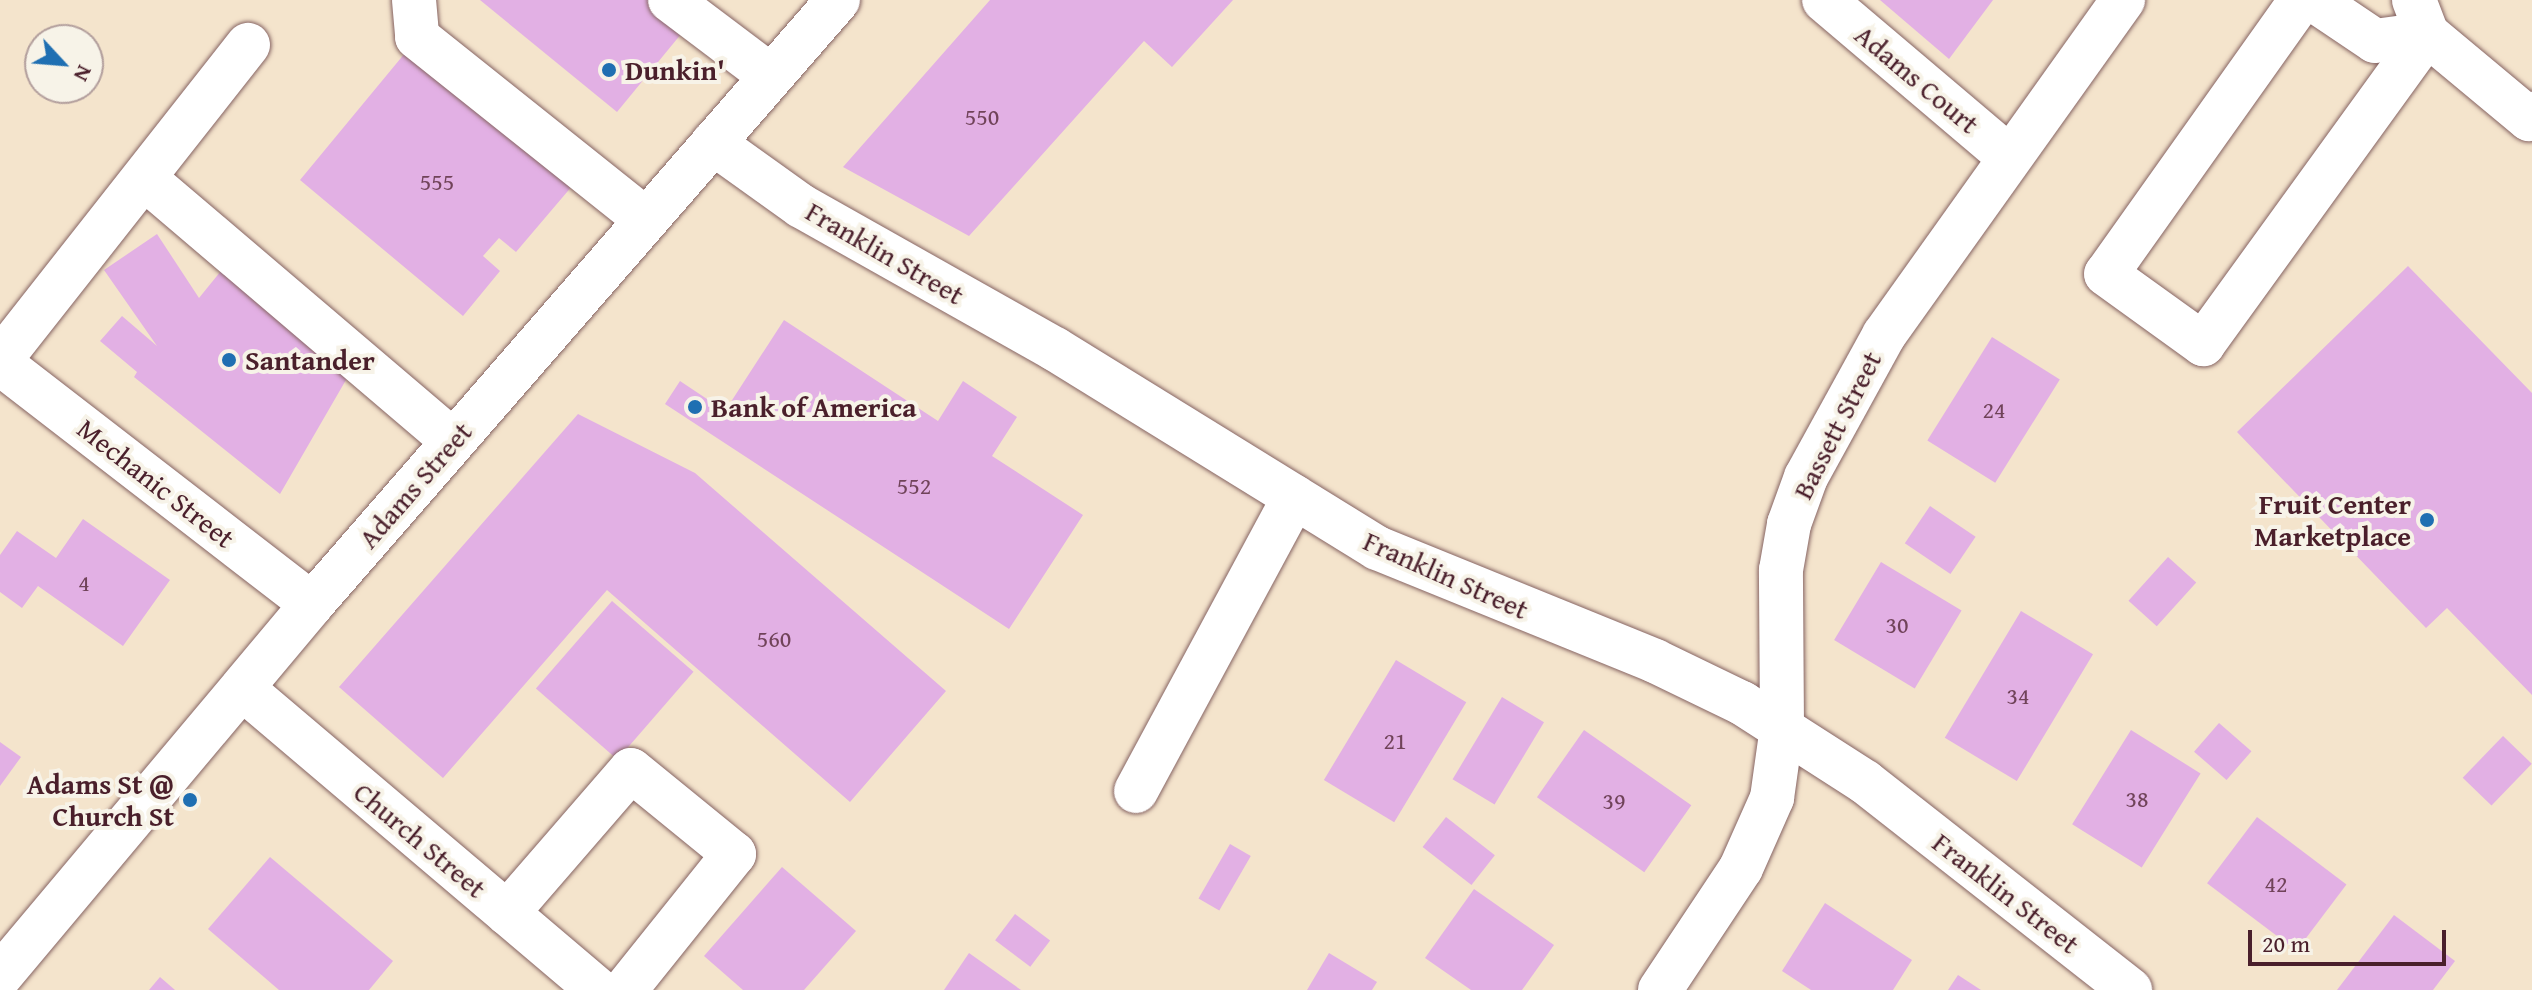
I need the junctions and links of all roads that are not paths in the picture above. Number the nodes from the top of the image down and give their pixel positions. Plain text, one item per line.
1 (414, 0) edge
2 (670, 0) edge
3 (838, 0) edge
4 (1824, 0) edge
5 (2123, 0) edge
6 (2301, 0) edge
7 (2314, 0) edge
8 (2420, 17) edge
9 (248, 45) dead end
10 (771, 76) junction
11 (2531, 125) edge
12 (713, 143) junction
13 (2009, 157) junction
14 (144, 178) junction
15 (646, 220) junction
16 (0, 362) edge
17 (453, 441) junction
18 (1294, 497) junction
19 (312, 604) junction
20 (243, 689) junction
21 (1782, 727) junction
22 (1136, 791) dead end
23 (507, 913) junction
24 (0, 976) edge
25 (598, 990) edge
26 (625, 990) edge
27 (1660, 990) edge
28 (2130, 990) edge

1 - 15 street
2 - 10 street
3 - 10 street, Adams Street
4 - 13 street, Adams Court
5 - 13 street, Bassett Street
6 - 8 street
7 - 8 street
8 - 11 street
9 - 14 street
10 - 12 street, Adams Street
12 - 15 street, Adams Street
12 - 18 street, Franklin Street
13 - 21 street, Bassett Street
14 - 16 street
14 - 17 street
15 - 17 street, Adams Street
16 - 19 street, Mechanic Street
17 - 19 street, Adams Street
18 - 21 street, Franklin Street
18 - 22 street
19 - 20 street, Adams Street
20 - 23 street, Church Street
20 - 24 street, Adams Street
21 - 27 street, Bassett Street
21 - 28 street, Franklin Street
23 - 25 street, Church Street
23 - 26 street

